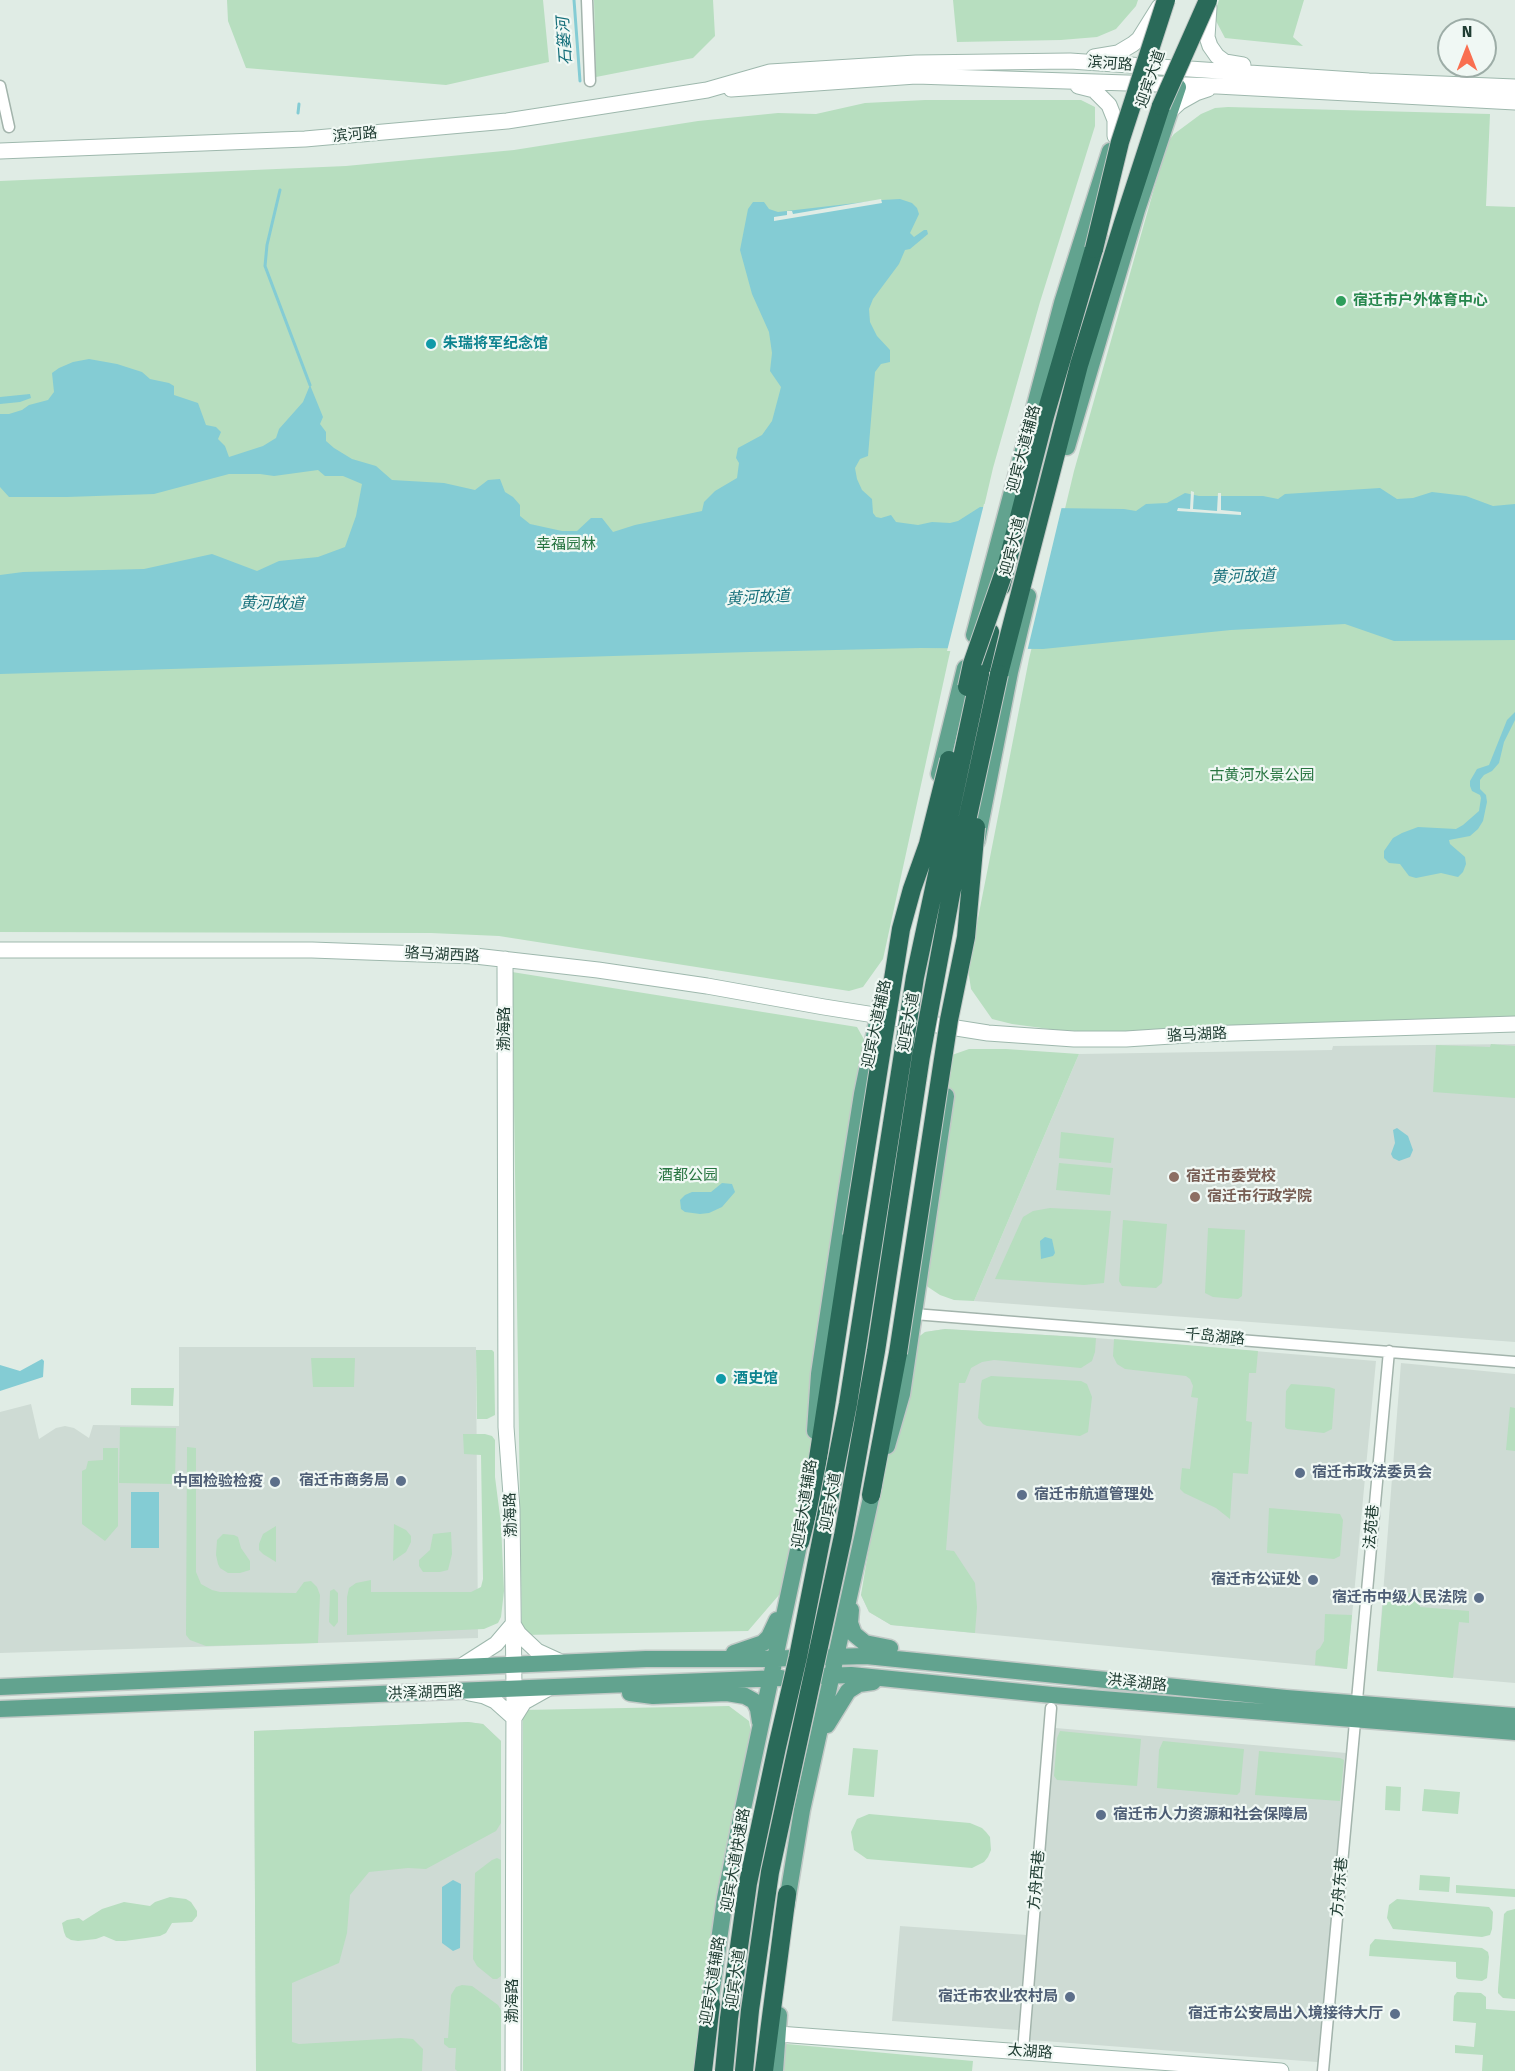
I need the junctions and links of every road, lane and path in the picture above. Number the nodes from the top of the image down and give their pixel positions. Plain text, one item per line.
1 (587, 0) edge
2 (1176, 0) edge
3 (1162, 2) edge
4 (1207, 2) edge
5 (1070, 61) junction
6 (1138, 66) junction
7 (1185, 69) junction
8 (911, 77) junction
9 (590, 81) dead end
10 (1404, 82) junction
11 (1132, 83) junction
12 (1179, 85) junction
13 (0, 86) edge
14 (1217, 86) junction
15 (1515, 87) edge
16 (706, 90) junction
17 (1515, 102) edge
18 (1165, 109) junction
19 (9, 128) dead end
20 (1115, 136) junction
21 (0, 151) edge
22 (1094, 249) junction
23 (1004, 572) junction
24 (1004, 675) junction
25 (0, 950) edge
26 (505, 960) junction
27 (952, 992) junction
28 (879, 1015) junction
29 (1515, 1024) edge
30 (951, 1027) junction
31 (1126, 1039) junction
32 (914, 1314) junction
33 (1389, 1351) junction
34 (1515, 1362) edge
35 (871, 1495) junction
36 (865, 1521) junction
37 (800, 1542) junction
38 (513, 1624) junction
39 (837, 1656) junction
40 (798, 1657) joint
41 (646, 1659) junction
42 (767, 1659) junction
43 (564, 1663) junction
44 (514, 1666) junction
45 (458, 1668) junction
46 (850, 1675) joint
47 (833, 1676) junction
48 (771, 1678) junction
49 (1158, 1685) junction
50 (581, 1686) junction
51 (961, 1686) junction
52 (0, 1687) edge
53 (549, 1688) junction
54 (514, 1689) junction
55 (459, 1691) junction
56 (1051, 1708) dead end
57 (0, 1710) edge
58 (1355, 1711) junction
59 (1515, 1716) edge
60 (514, 1718) junction
61 (761, 1726) junction
62 (1515, 1732) edge
63 (808, 1786) junction
64 (787, 1894) junction
65 (711, 2004) junction
66 (778, 2034) junction
67 (1023, 2051) junction
68 (1177, 2067) edge
69 (513, 2071) edge
70 (697, 2071) edge
71 (703, 2071) edge
72 (724, 2071) edge
73 (744, 2071) edge
74 (764, 2071) edge
75 (775, 2071) edge
76 (1281, 2071) edge
77 (1323, 2071) edge

1 - 9 street
2 - 22 highway, 迎宾大道, bridge
3 - 5 street
3 - 6 main road, 迎宾大道辅路
3 - 22 highway, bridge
4 - 7 main road
4 - 10 street
4 - 18 highway, 迎宾大道, bridge
5 - 6 street, 滨河路
5 - 16 street, 滨河路
6 - 7 street, 滨河路
6 - 11 main road, 迎宾大道辅路
7 - 10 street, 滨河路
7 - 12 main road
8 - 11 street, 滨河路
8 - 16 street, 滨河路
8 - 20 street
10 - 15 street, 滨河路
11 - 12 street, 滨河路
11 - 20 main road, 迎宾大道辅路
12 - 14 street, 滨河路
12 - 18 main road
13 - 19 street
14 - 17 street, 滨河路
14 - 18 street
16 - 21 street, 滨河路
18 - 24 main road
18 - 24 highway, 迎宾大道
20 - 28 main road, 迎宾大道辅路
22 - 23 highway, 迎宾大道
23 - 37 highway, bridge
23 - 40 highway, 迎宾大道, bridge
24 - 27 main road
24 - 35 highway, bridge
24 - 73 highway, 迎宾大道, bridge
25 - 26 street, 骆马湖西路
26 - 28 street, 骆马湖西路
26 - 38 street, 渤海路
27 - 30 main road
27 - 31 street
28 - 30 street, 骆马湖路
28 - 37 main road, 迎宾大道辅路
29 - 31 street, 骆马湖路
30 - 31 street, 骆马湖路
30 - 32 main road
32 - 33 street, 千岛湖路
32 - 35 main road
33 - 34 street, 千岛湖路
33 - 58 street, 法苑巷
35 - 36 main road
36 - 39 main road
36 - 49 main road
37 - 41 main road
37 - 42 main road, 迎宾大道辅路
38 - 43 street
38 - 44 street, 渤海路
38 - 45 street
39 - 42 main road, 洪泽湖路
39 - 47 main road
39 - 49 main road, 洪泽湖路
40 - 72 highway, 迎宾大道快速路, bridge
41 - 42 main road, 洪泽湖西路
41 - 43 main road, 洪泽湖西路
42 - 48 main road, 迎宾大道辅路
43 - 44 main road, 洪泽湖西路
44 - 45 main road, 洪泽湖西路
44 - 54 street, 渤海路
45 - 52 main road, 洪泽湖西路
46 - 47 main road, 洪泽湖西路
46 - 51 main road, 洪泽湖路
47 - 48 main road, 洪泽湖西路
47 - 63 main road
48 - 50 main road, 洪泽湖西路
48 - 61 main road, 迎宾大道辅路
49 - 58 main road, 洪泽湖路
50 - 53 main road, 洪泽湖西路
50 - 61 main road
51 - 58 main road, 洪泽湖路
51 - 63 main road
53 - 54 main road, 洪泽湖西路
53 - 60 street
54 - 55 main road, 洪泽湖西路
54 - 60 street, 渤海路
55 - 57 main road, 洪泽湖西路
55 - 60 street
56 - 67 street, 方舟西巷
58 - 59 main road, 洪泽湖路
58 - 62 main road, 洪泽湖路
58 - 77 street, 方舟东巷
60 - 69 street, 渤海路
61 - 65 main road, 迎宾大道辅路
63 - 64 main road
64 - 66 main road
64 - 74 highway
65 - 70 main road, 迎宾大道辅路
65 - 71 highway
66 - 67 street, 太湖路
66 - 75 main road
67 - 68 street, 太湖路
68 - 76 street, 太湖路

